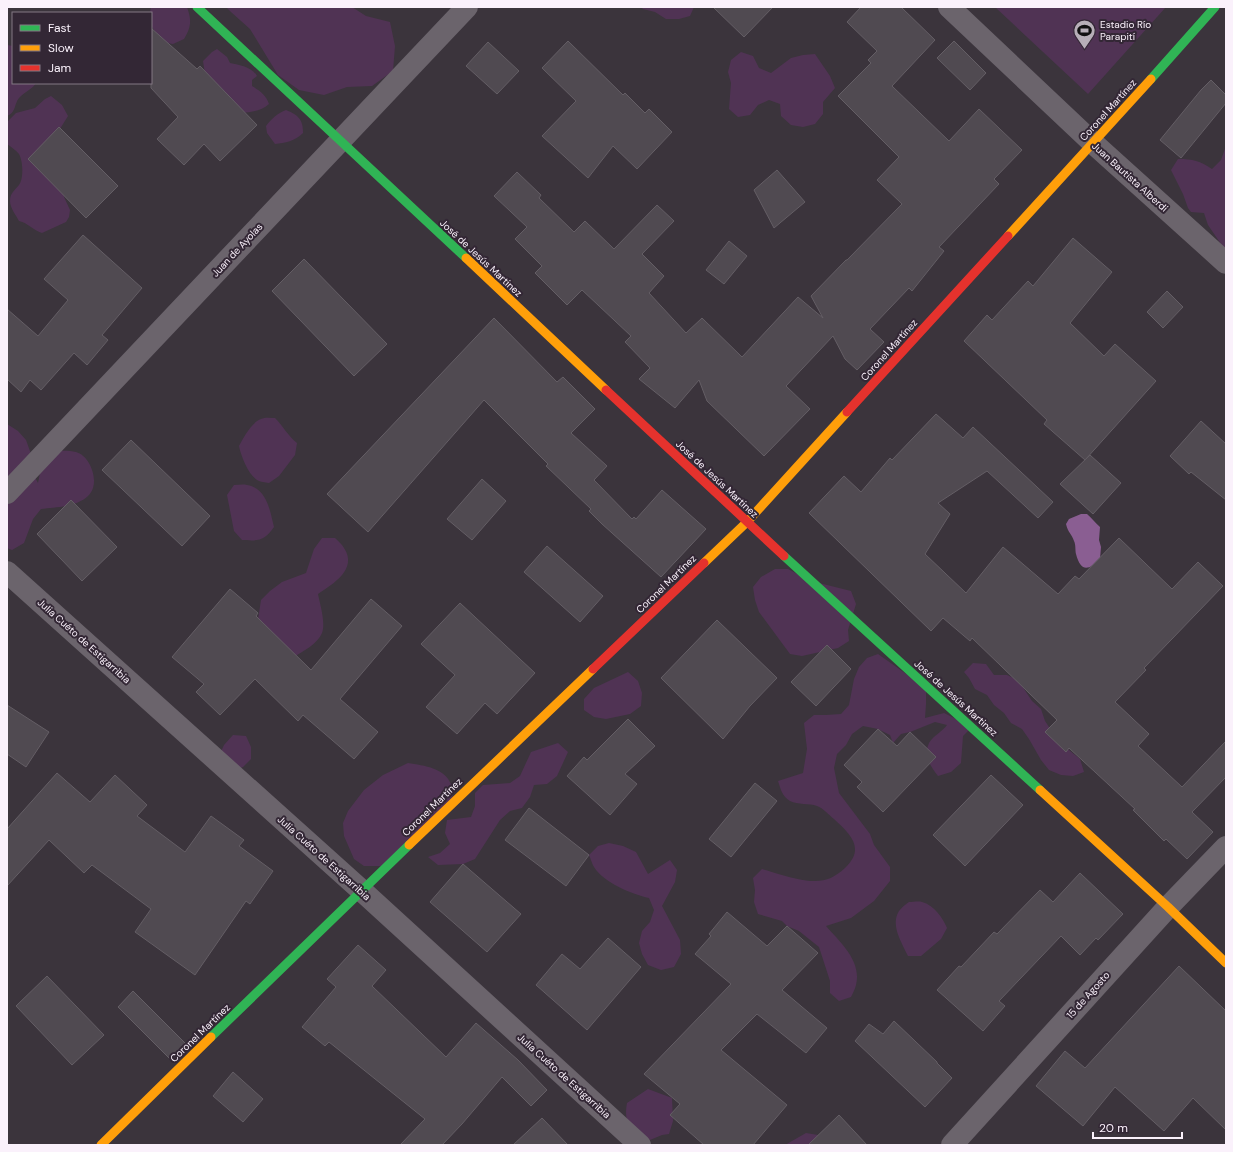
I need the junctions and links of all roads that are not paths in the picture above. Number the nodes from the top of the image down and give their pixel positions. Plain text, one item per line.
1 (197, 7) edge
2 (467, 7) edge
3 (949, 7) edge
4 (1215, 7) edge
5 (340, 141) junction
6 (1093, 143) junction
7 (1226, 263) edge
8 (7, 493) edge
9 (747, 522) junction
10 (7, 572) edge
11 (1226, 847) edge
12 (361, 890) junction
13 (1168, 907) junction
14 (1226, 963) edge
15 (101, 1145) edge
16 (640, 1145) edge
17 (952, 1145) edge

1 - 5 street, José de Jesús Martinez
2 - 5 street, Juan de Ayolas
3 - 6 street, Juan Bautista Alberdi
4 - 6 street, Coronel Martínez
5 - 8 street, Juan de Ayolas
5 - 9 street, José de Jesús Martinez
6 - 7 street, Juan Bautista Alberdi
6 - 9 street, Coronel Martínez
9 - 12 street, Coronel Martínez
9 - 13 street, José de Jesús Martinez
10 - 12 street, Julia Cuéto de Estigarribia
11 - 13 street, 15 de Agosto
12 - 15 street, Coronel Martínez
12 - 16 street, Julia Cuéto de Estigarribia
13 - 14 street, José de Jesús Martinez
13 - 17 street, 15 de Agosto

